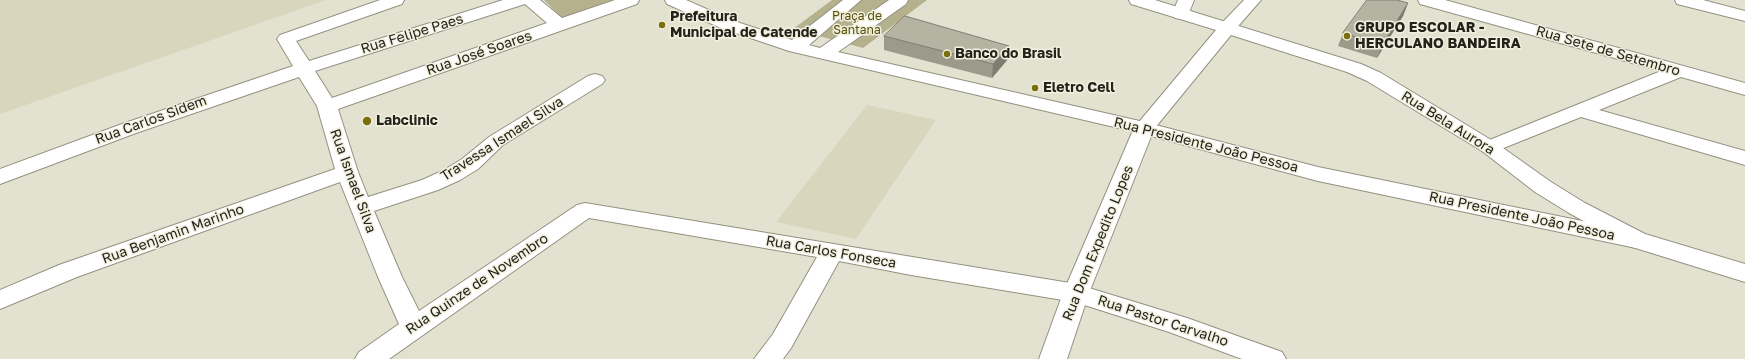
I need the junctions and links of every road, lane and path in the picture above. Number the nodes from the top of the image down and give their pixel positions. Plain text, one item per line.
1 (396, 0) edge
2 (521, 0) edge
3 (530, 0) edge
4 (631, 0) edge
5 (673, 0) edge
6 (853, 0) edge
7 (900, 0) edge
8 (1137, 0) edge
9 (1253, 0) edge
10 (1426, 0) edge
11 (1683, 0) edge
12 (1184, 7) edge
13 (1745, 16) edge
14 (559, 25) junction
15 (1228, 28) junction
16 (795, 47) junction
17 (823, 54) junction
18 (304, 68) junction
19 (1679, 71) junction
20 (595, 80) dead end
21 (1745, 89) edge
22 (327, 106) junction
23 (1581, 111) junction
24 (1144, 128) junction
25 (1489, 147) junction
26 (1745, 158) edge
27 (347, 172) junction
28 (0, 177) edge
29 (361, 207) junction
30 (585, 210) joint
31 (1637, 240) junction
32 (832, 251) junction
33 (1745, 273) edge
34 (1076, 293) junction
35 (0, 300) edge
36 (414, 327) junction
37 (369, 359) edge
38 (768, 359) edge
39 (1053, 359) edge
40 (1272, 359) edge

1 - 18 street, Rua Ismael Silva
2 - 18 street, Rua Felipe Paes
3 - 14 street
4 - 14 street, Rua José Soares
5 - 16 street, Rua Presidente João Pessoa
6 - 16 street
7 - 17 street
8 - 12 street, Rua Bela Aurora
9 - 15 street, Rua Dom Expedito Lopes
10 - 19 street, Rua Sete de Setembro
11 - 13 street
12 - 15 street, Rua Bela Aurora
14 - 22 street, Rua José Soares
15 - 24 street, Rua Dom Expedito Lopes
15 - 25 street, Rua Bela Aurora
16 - 17 street, Rua Presidente João Pessoa
17 - 24 street, Rua Presidente João Pessoa
18 - 22 street, Rua Ismael Silva
18 - 28 street, Rua Carlos Sidem
19 - 21 street, Rua Sete de Setembro
19 - 23 street
20 - 29 street, Travessa Ismael Silva
22 - 27 street, Rua Ismael Silva
23 - 25 street
23 - 26 street
24 - 31 street, Rua Presidente João Pessoa
24 - 34 street, Rua Dom Expedito Lopes
25 - 31 street, Rua Bela Aurora
27 - 29 street, Rua Ismael Silva
27 - 35 street, Rua Benjamin Marinho
29 - 36 street, Rua Ismael Silva
30 - 32 street, Rua Carlos Fonseca
30 - 36 street, Rua Quinze de Novembro
31 - 33 street, Rua Bela Aurora
32 - 34 street, Rua Carlos Fonseca
32 - 38 street
34 - 39 street, Rua Dom Expedito Lopes
34 - 40 street, Rua Pastor Carvalho
36 - 37 street, Rua Quinze de Novembro

